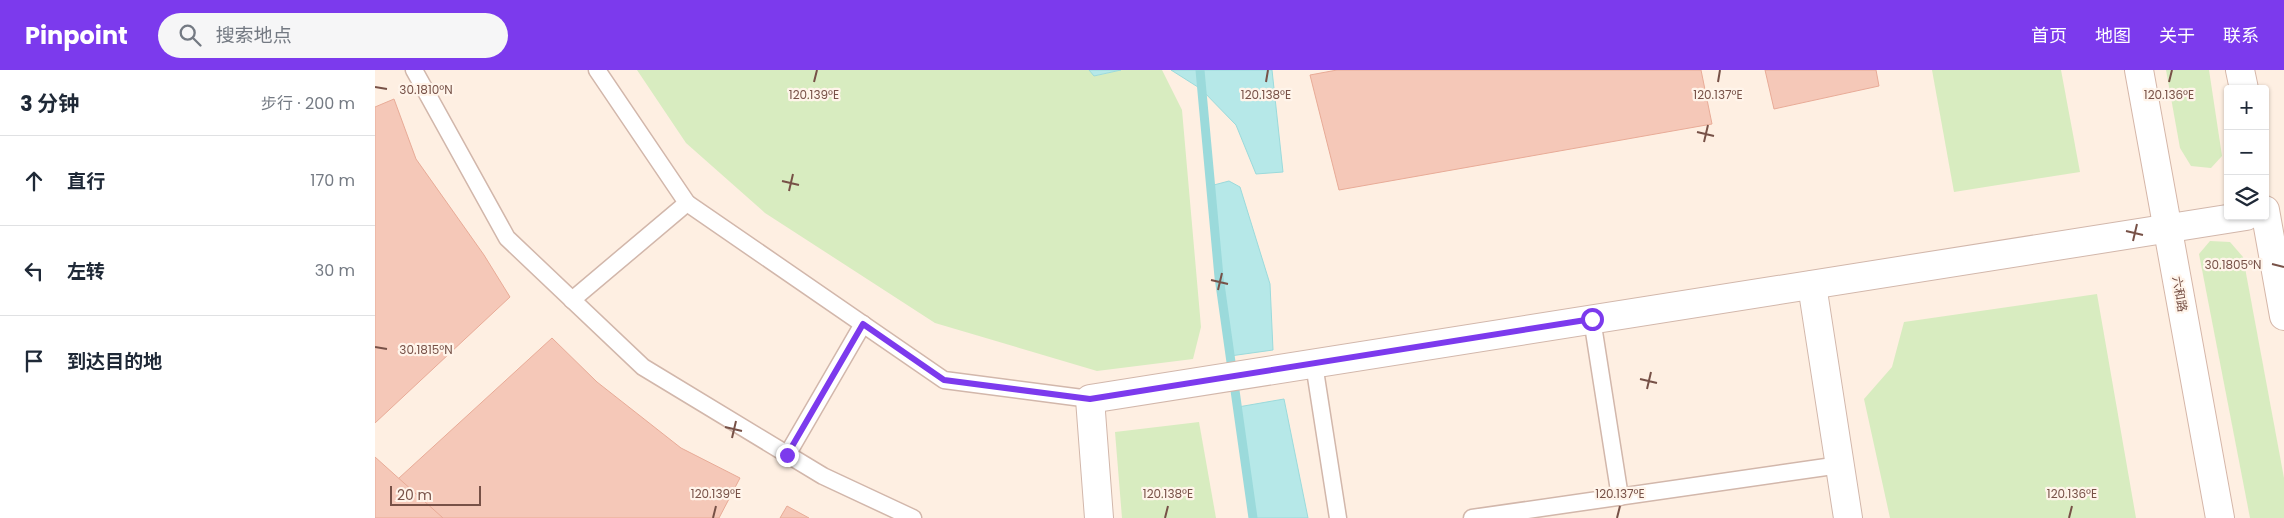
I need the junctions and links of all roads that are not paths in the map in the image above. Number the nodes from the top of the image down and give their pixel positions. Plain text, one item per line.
1 (414, 70) edge
2 (597, 70) edge
3 (2139, 70) edge
4 (2240, 70) edge
5 (2242, 85) edge
6 (687, 203) junction
7 (2224, 220) edge
8 (2267, 220) edge
9 (2168, 229) junction
10 (1812, 285) junction
11 (572, 300) junction
12 (2283, 303) edge
13 (1592, 319) junction
14 (863, 324) junction
15 (1314, 364) junction
16 (1090, 399) junction
17 (787, 455) junction
18 (1840, 465) junction
19 (1620, 497) junction
20 (913, 518) edge
21 (1099, 518) edge
22 (1338, 518) edge
23 (1472, 518) edge
24 (1848, 518) edge
25 (2220, 518) edge

1 - 11 lane
2 - 6 lane
3 - 9 street, 六和路
4 - 5 street
6 - 11 lane
6 - 14 lane
7 - 9 street
8 - 12 street
9 - 10 street
9 - 25 street, 六和路
10 - 13 street
10 - 18 street
11 - 17 lane
13 - 15 street
13 - 19 lane
14 - 16 lane
14 - 17 lane
15 - 16 street
15 - 22 lane
16 - 21 street
17 - 20 lane
18 - 19 lane
18 - 24 street
19 - 23 lane

